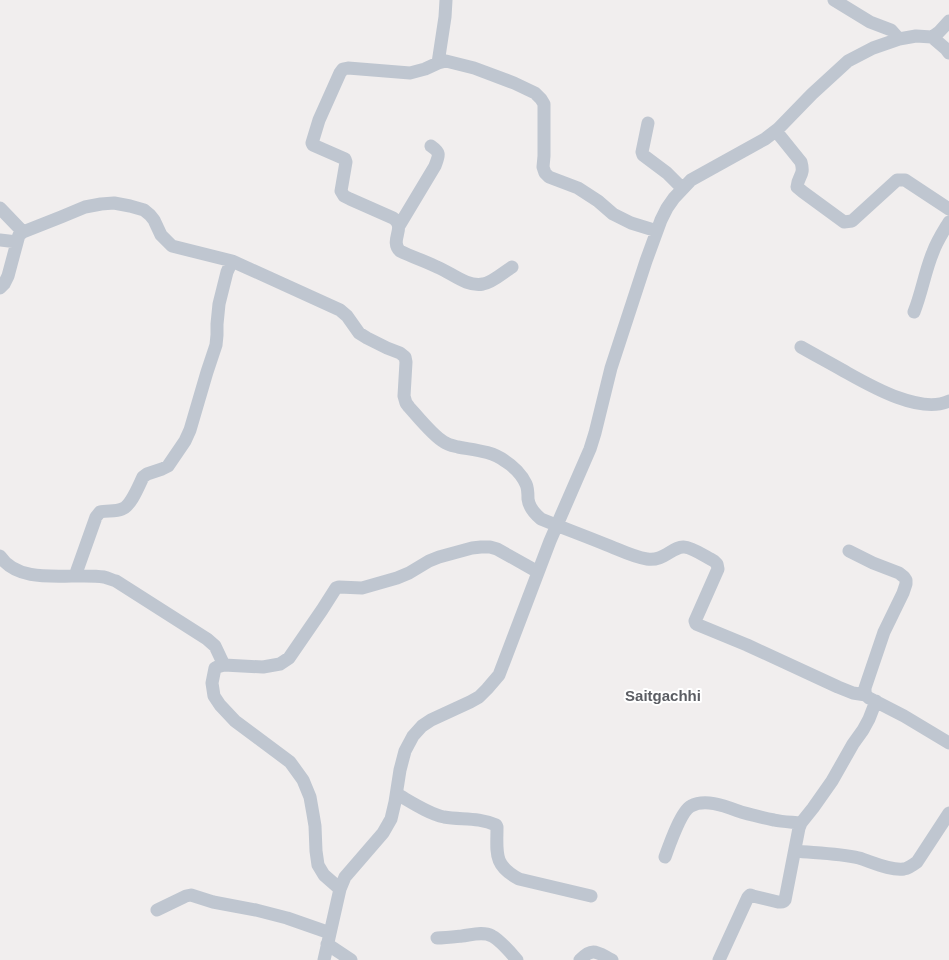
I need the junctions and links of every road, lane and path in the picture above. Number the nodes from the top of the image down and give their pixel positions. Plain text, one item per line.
1 (446, 0) edge
2 (834, 0) edge
3 (949, 21) edge
4 (932, 38) junction
5 (899, 39) junction
6 (949, 53) edge
7 (438, 63) junction
8 (648, 123) dead end
9 (776, 131) junction
10 (431, 146) dead end
11 (682, 188) junction
12 (0, 208) edge
13 (949, 209) edge
14 (949, 222) edge
15 (399, 226) junction
16 (657, 231) junction
17 (20, 237) junction
18 (0, 240) edge
19 (232, 261) junction
20 (512, 267) dead end
21 (0, 288) edge
22 (914, 312) dead end
23 (801, 347) dead end
24 (949, 401) edge
25 (557, 525) junction
26 (848, 551) dead end
27 (0, 556) edge
28 (538, 572) junction
29 (75, 576) junction
30 (224, 665) junction
31 (871, 698) junction
32 (949, 743) edge
33 (397, 794) junction
34 (949, 813) edge
35 (802, 823) junction
36 (795, 850) junction
37 (665, 857) dead end
38 (340, 889) junction
39 (591, 896) dead end
40 (157, 910) dead end
41 (329, 938) junction
42 (437, 938) dead end
43 (324, 960) edge
44 (351, 960) edge
45 (517, 960) edge
46 (580, 960) edge
47 (612, 960) edge
48 (719, 960) edge

1 - 7 street
2 - 5 street
3 - 4 street
4 - 5 street
4 - 6 street
5 - 9 street
7 - 15 street
7 - 16 street
8 - 11 street
9 - 11 street
9 - 13 street
10 - 15 street
11 - 16 street
12 - 17 street
14 - 22 street
15 - 20 street
16 - 25 street
17 - 18 street
17 - 19 street
17 - 21 street
19 - 25 street
19 - 29 street
23 - 24 street
25 - 28 street
25 - 31 street
26 - 31 street
27 - 29 street
28 - 30 street
28 - 33 street
29 - 30 street
30 - 38 street
31 - 32 street
31 - 35 street
33 - 38 street
33 - 39 street
34 - 36 street
35 - 36 street
35 - 37 street
36 - 48 street
38 - 41 street
40 - 41 street
41 - 43 street
41 - 44 street
42 - 45 street
46 - 47 street

